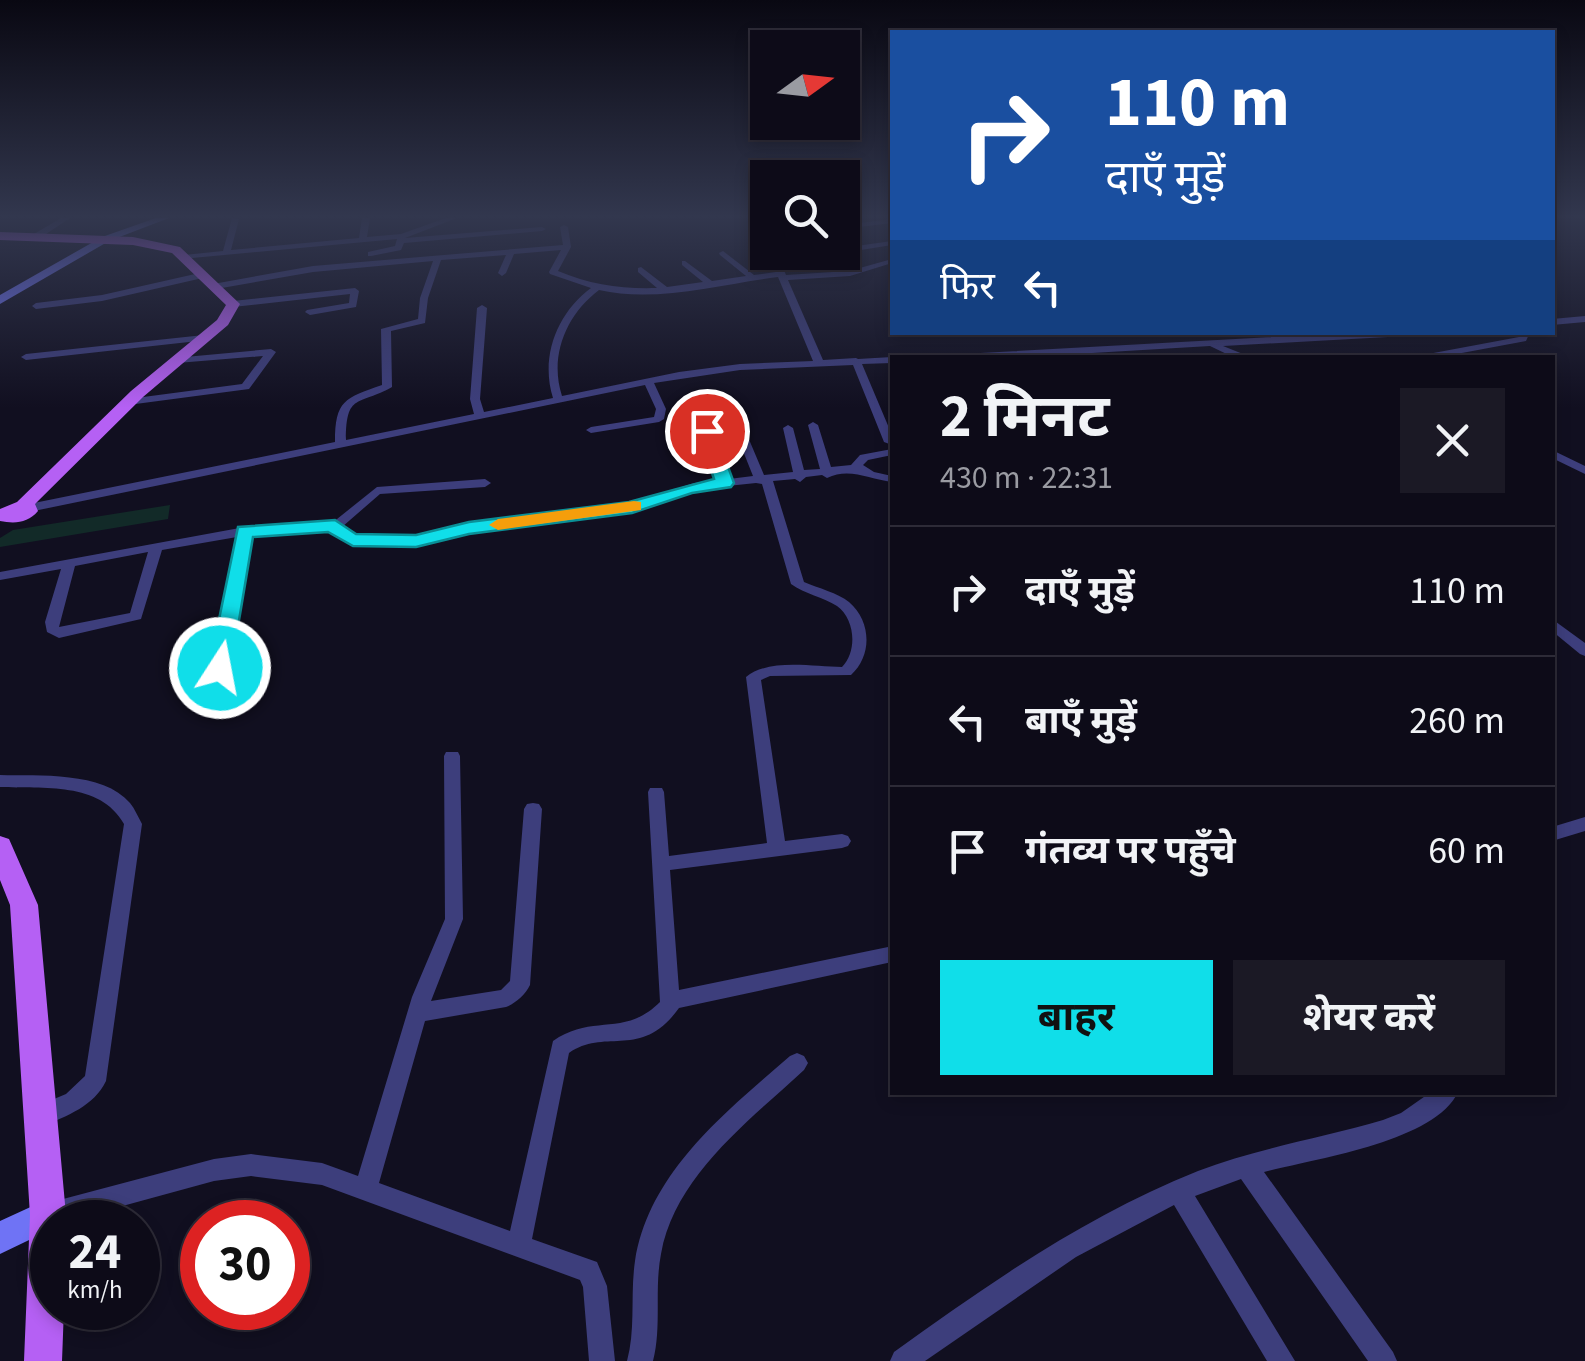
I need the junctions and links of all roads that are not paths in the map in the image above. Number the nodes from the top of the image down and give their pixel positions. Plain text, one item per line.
1 (33, 282) edge
2 (175, 282) edge
3 (211, 282) edge
4 (265, 282) edge
5 (430, 282) edge
6 (575, 282) edge
7 (655, 282) edge
8 (718, 282) edge
9 (783, 282) edge
10 (709, 283) joint
11 (595, 289) junction
12 (664, 289) junction
13 (222, 292) junction
14 (0, 300) edge
15 (36, 306) dead end
16 (482, 308) dead end
17 (310, 312) dead end
18 (1585, 319) edge
19 (1555, 322) edge
20 (1379, 335) edge
21 (1524, 335) edge
22 (204, 338) junction
23 (1215, 346) junction
24 (1182, 348) junction
25 (1120, 354) edge
26 (1074, 355) edge
27 (1190, 355) edge
28 (1237, 355) edge
29 (1430, 355) edge
30 (26, 357) dead end
31 (177, 360) junction
32 (890, 360) edge
33 (856, 361) junction
34 (819, 362) junction
35 (648, 381) junction
36 (558, 398) junction
37 (890, 400) edge
38 (128, 402) junction
39 (873, 402) junction
40 (732, 410) dead end
41 (479, 414) junction
42 (813, 425) dead end
43 (788, 428) dead end
44 (591, 430) dead end
45 (707, 431) dead end
46 (340, 442) junction
47 (890, 444) edge
48 (890, 447) edge
49 (1555, 456) edge
50 (857, 468) junction
51 (1585, 471) edge
52 (827, 474) junction
53 (800, 478) junction
54 (890, 478) edge
55 (764, 480) junction
56 (485, 483) dead end
57 (725, 483) junction
58 (27, 507) junction
59 (2, 516) edge
60 (335, 526) junction
61 (245, 532) junction
62 (156, 547) junction
63 (70, 563) junction
64 (0, 576) edge
65 (1555, 626) edge
66 (1585, 651) edge
67 (220, 668) dead end
68 (452, 756) dead end
69 (0, 781) edge
70 (656, 792) dead end
71 (533, 809) dead end
72 (1585, 824) edge
73 (1555, 833) edge
74 (842, 842) dead end
75 (0, 846) edge
76 (777, 850) junction
77 (660, 864) junction
78 (888, 955) dead end
79 (670, 1000) junction
80 (418, 1013) junction
81 (797, 1063) dead end
82 (1445, 1095) edge
83 (44, 1115) junction
84 (1246, 1166) junction
85 (366, 1188) junction
86 (1180, 1193) junction
87 (47, 1200) edge
88 (101, 1200) edge
89 (30, 1223) edge
90 (0, 1238) edge
91 (519, 1245) junction
92 (44, 1330) edge
93 (43, 1361) edge
94 (602, 1361) edge
95 (640, 1361) edge
96 (903, 1361) edge
97 (1282, 1361) edge
98 (1384, 1361) edge

1 - 14 street
2 - 15 street
3 - 13 main road
4 - 13 street
5 - 46 street
6 - 11 street
7 - 12 street
8 - 10 street
9 - 34 street
10 - 12 street
11 - 12 street
11 - 36 street
13 - 17 street
13 - 22 main road
16 - 41 street
18 - 19 street
20 - 23 street
21 - 29 street
22 - 30 street
22 - 31 main road
23 - 24 street
23 - 28 street
24 - 25 street
24 - 27 street
25 - 26 street
31 - 38 main road
31 - 38 street
32 - 33 street
33 - 34 street
33 - 39 street
34 - 35 street
35 - 36 street
35 - 44 street
36 - 41 street
37 - 39 street
38 - 58 main road
39 - 47 street
40 - 55 street
41 - 46 street
42 - 52 street
43 - 53 street
45 - 57 street
46 - 58 street
48 - 50 street
49 - 51 street
50 - 52 street
50 - 54 street
52 - 53 street
53 - 55 street
55 - 57 street
55 - 76 street
56 - 60 street
57 - 60 street
58 - 59 main road
60 - 61 street
61 - 62 street
61 - 67 street
62 - 63 street
62 - 63 street
63 - 64 street
65 - 66 street
68 - 80 street
69 - 83 street
70 - 77 street
71 - 80 street
72 - 73 street
74 - 76 street
75 - 83 main road
76 - 77 street
77 - 79 street
78 - 79 street
79 - 91 street
80 - 85 street
81 - 95 street
82 - 84 street
83 - 87 main road
84 - 86 street
84 - 98 street
85 - 88 street
85 - 91 street
86 - 96 street
86 - 97 street
89 - 90 street
91 - 94 street
92 - 93 main road

